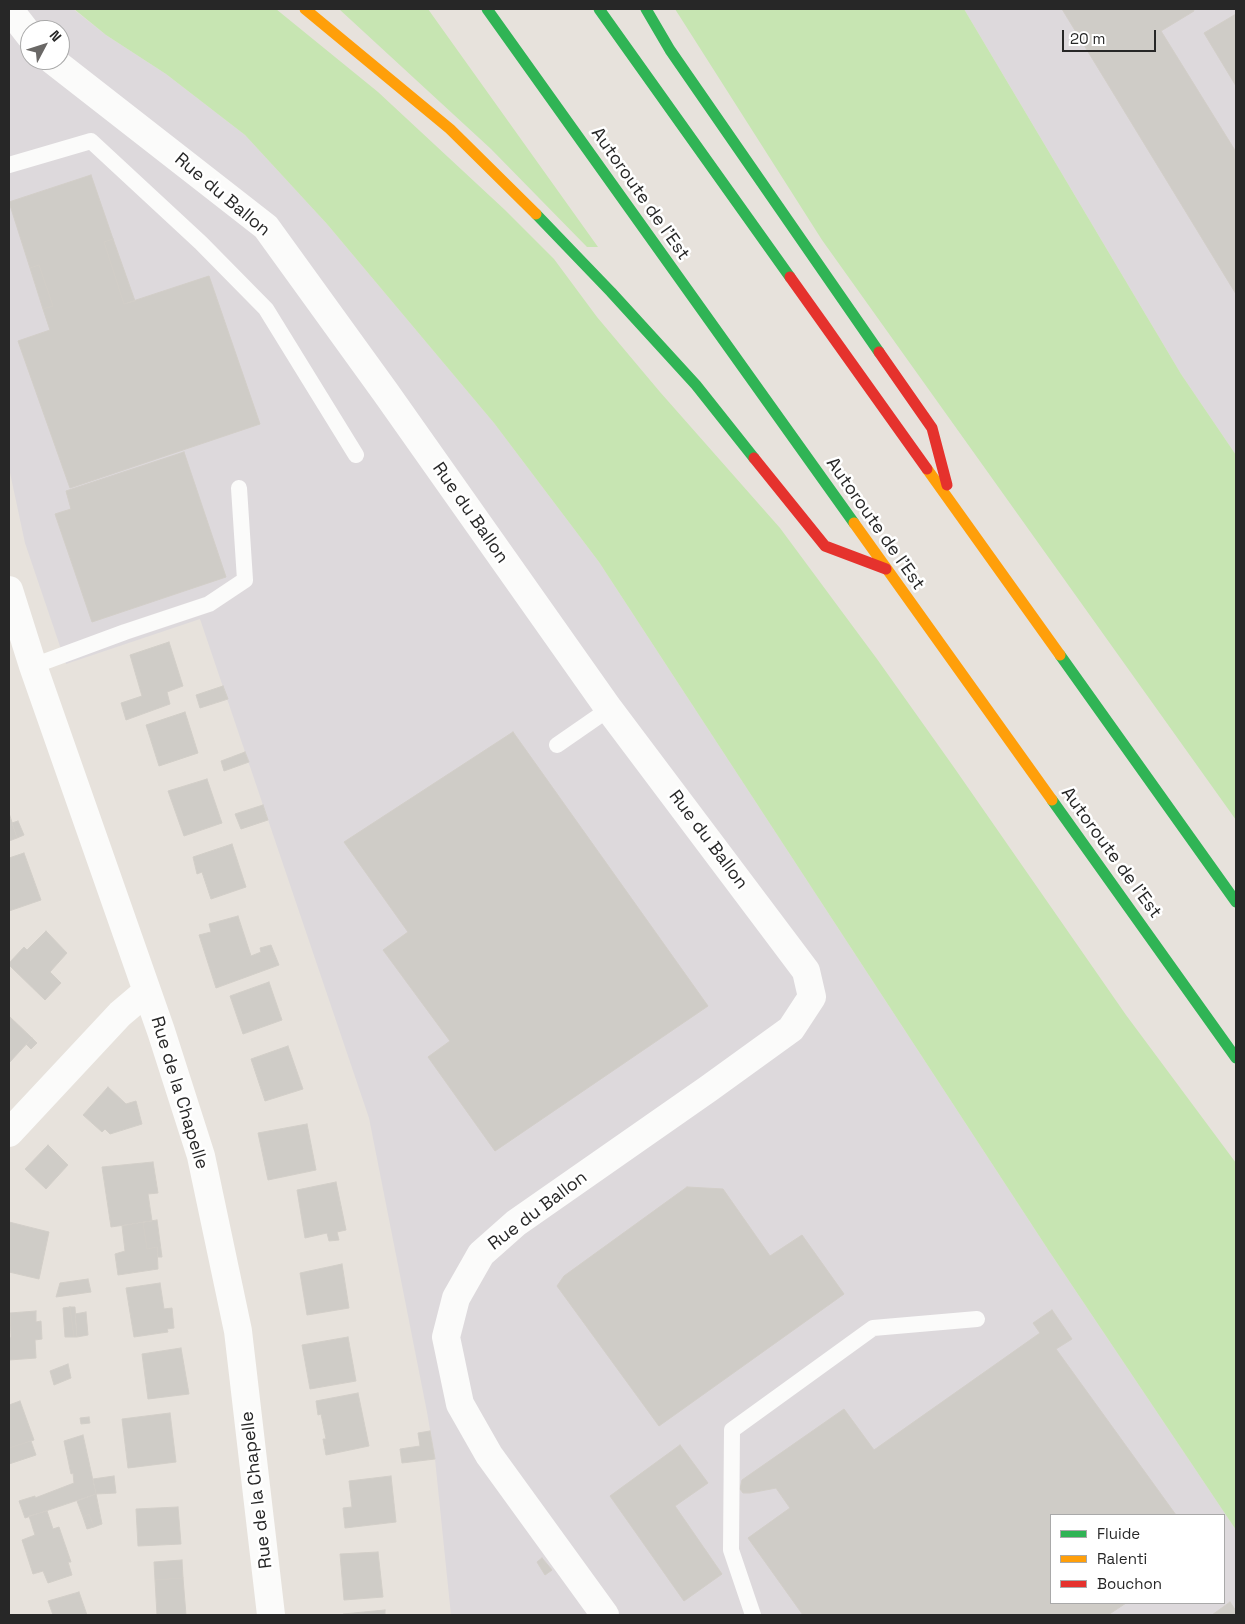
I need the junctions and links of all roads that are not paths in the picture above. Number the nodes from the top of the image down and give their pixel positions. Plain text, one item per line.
1 (10, 9) edge
2 (305, 9) edge
3 (487, 9) edge
4 (599, 9) edge
5 (646, 9) edge
6 (20, 22) edge
7 (65, 70) edge
8 (9, 165) edge
9 (356, 455) dead end
10 (239, 488) dead end
11 (951, 501) junction
12 (886, 569) junction
13 (9, 590) edge
14 (33, 666) junction
15 (609, 709) junction
16 (556, 745) dead end
17 (1236, 902) edge
18 (146, 992) junction
19 (1236, 1058) edge
20 (9, 1133) edge
21 (977, 1319) dead end
22 (271, 1615) edge
23 (605, 1615) edge
24 (753, 1615) edge

1 - 6 street
2 - 12 highway
3 - 12 highway, Autoroute de l’Est
4 - 11 highway
5 - 11 highway
7 - 15 street, Rue du Ballon
8 - 9 lane
10 - 14 lane
11 - 17 highway
12 - 19 highway, Autoroute de l’Est
13 - 14 street, Rue de la Chapelle
14 - 18 street, Rue de la Chapelle
15 - 16 lane
15 - 23 street, Rue du Ballon
18 - 20 street
18 - 22 street, Rue de la Chapelle
21 - 24 lane

